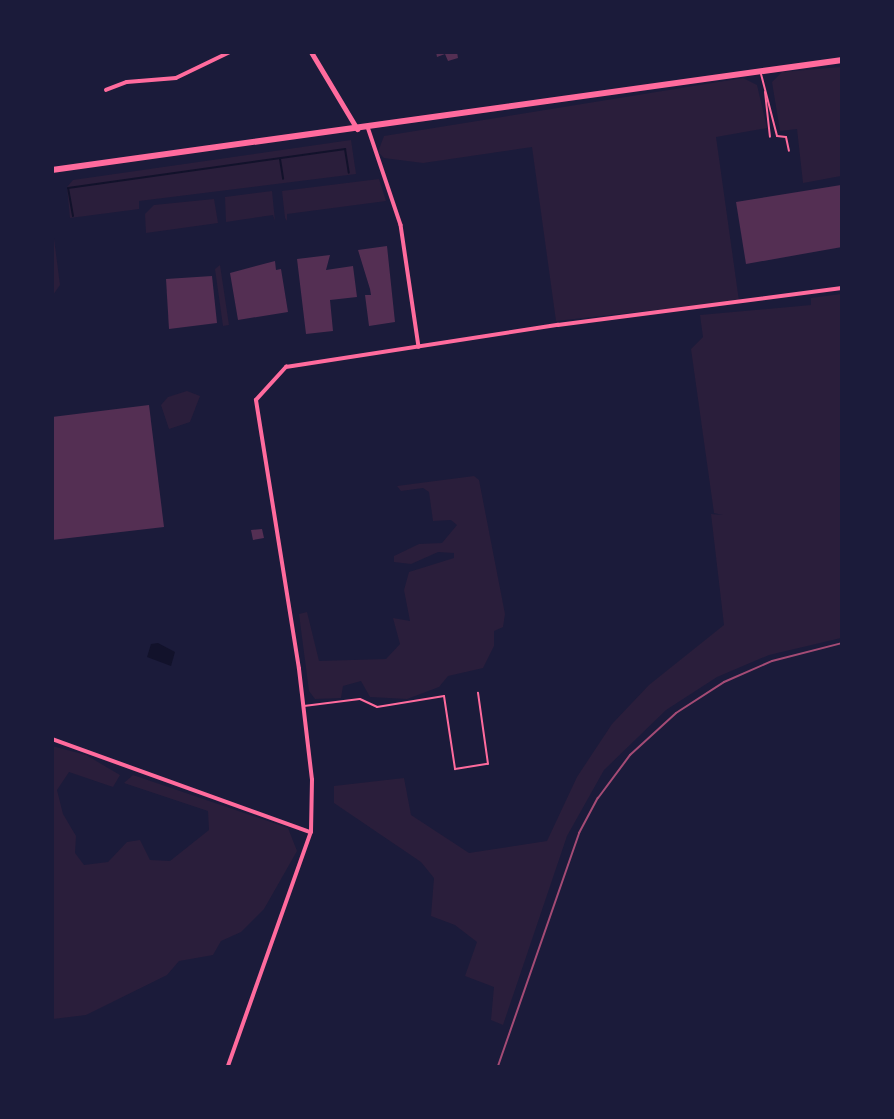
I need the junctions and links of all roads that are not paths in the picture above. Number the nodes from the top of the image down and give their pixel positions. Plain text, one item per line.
1 (229, 52) edge
2 (311, 52) edge
3 (842, 60) edge
4 (760, 69) junction
5 (106, 90) dead end
6 (765, 90) junction
7 (368, 127) junction
8 (356, 129) junction
9 (771, 137) dead end
10 (789, 151) dead end
11 (52, 170) edge
12 (842, 288) edge
13 (418, 347) junction
14 (478, 693) dead end
15 (303, 706) junction
16 (52, 739) edge
17 (312, 832) junction
18 (228, 1066) edge

1 - 5 street
2 - 8 main road
3 - 4 highway
4 - 6 lane
4 - 7 highway
6 - 9 lane
6 - 10 lane
7 - 8 highway
7 - 13 street
8 - 11 highway
12 - 13 street
13 - 15 street
14 - 15 lane
15 - 17 street
16 - 17 street
17 - 18 street

